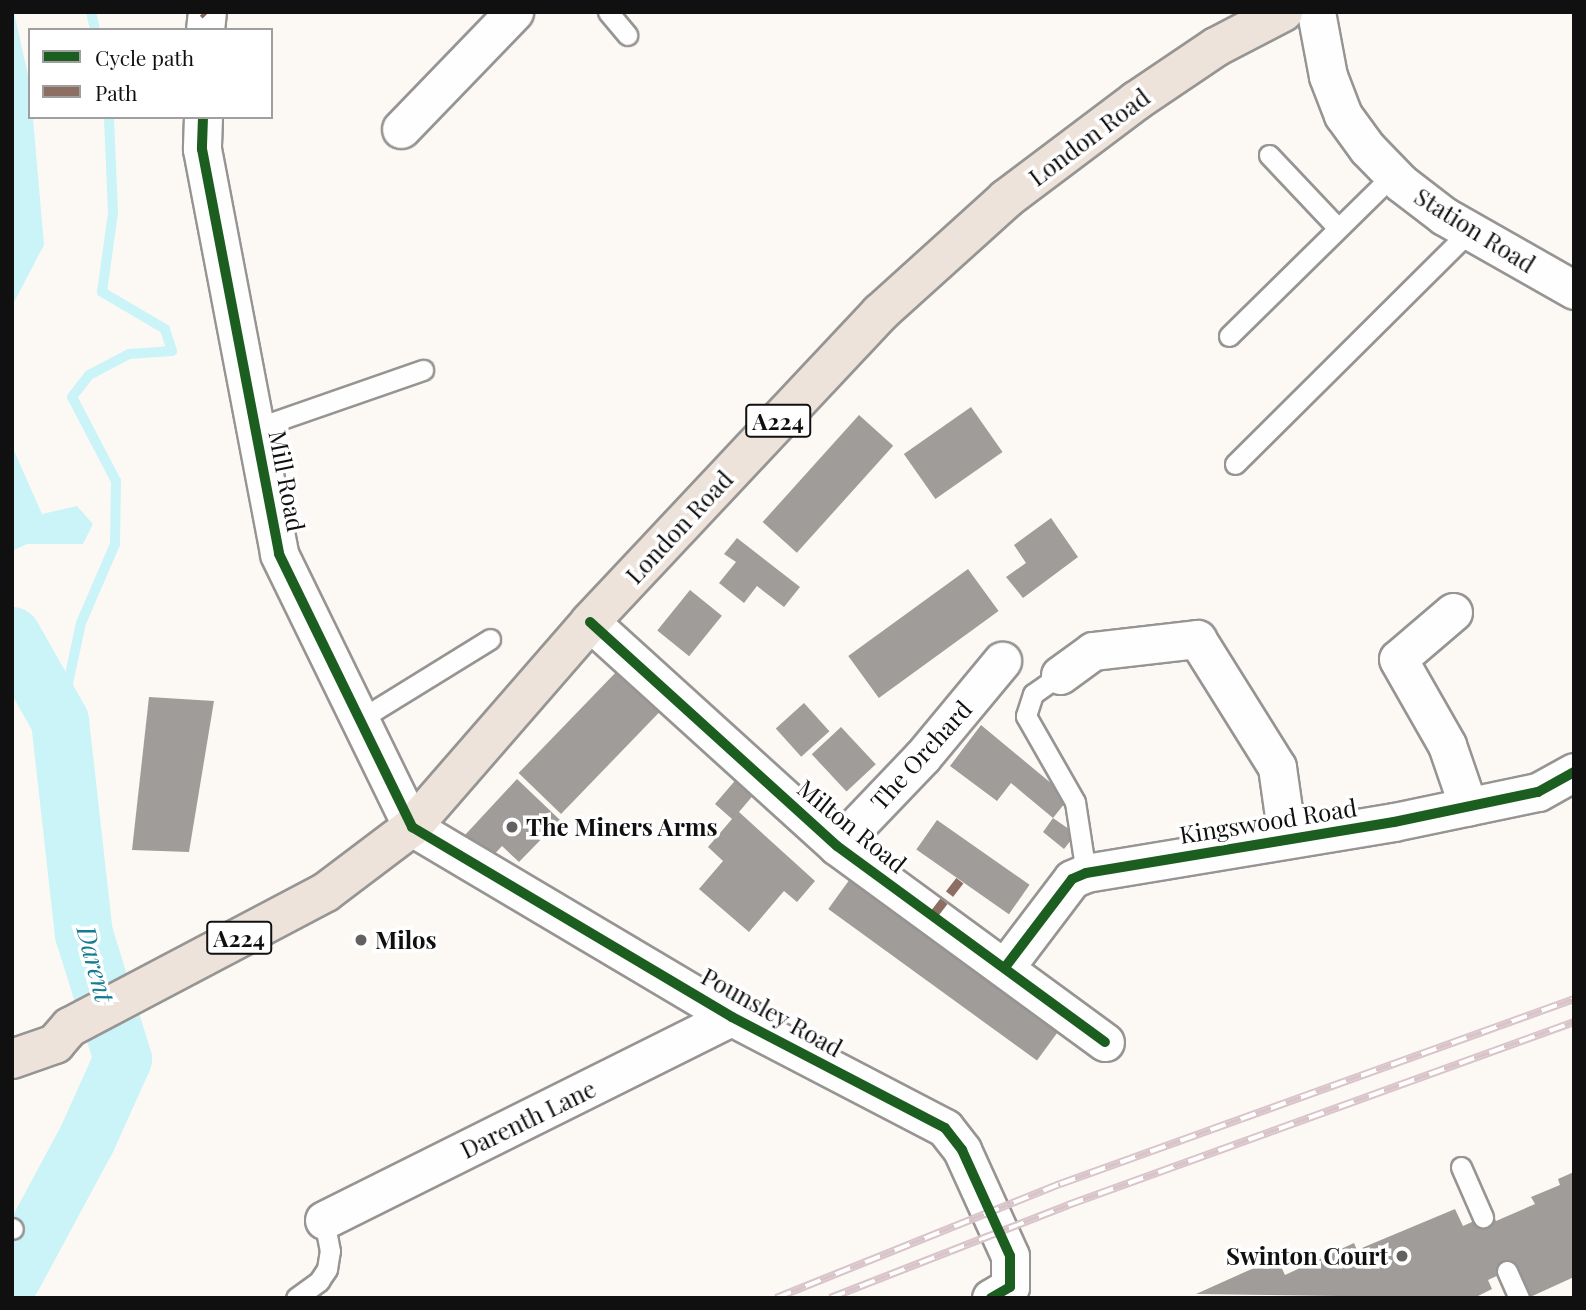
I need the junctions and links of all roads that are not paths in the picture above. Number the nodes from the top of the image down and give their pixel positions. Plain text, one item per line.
1 (608, 12) edge
2 (1283, 12) edge
3 (1317, 12) edge
4 (511, 13) edge
5 (627, 35) dead end
6 (203, 119) edge
7 (401, 129) dead end
8 (1269, 155) dead end
9 (1393, 175) junction
10 (1338, 228) junction
11 (1470, 231) junction
12 (1572, 286) edge
13 (1229, 336) dead end
14 (424, 370) dead end
15 (256, 428) junction
16 (1235, 464) dead end
17 (1453, 612) dead end
18 (590, 622) junction
19 (490, 639) dead end
20 (1002, 661) dead end
21 (1060, 675) joint
22 (359, 720) junction
23 (1574, 772) edge
24 (1468, 806) junction
25 (412, 827) junction
26 (1287, 837) junction
27 (837, 846) junction
28 (1086, 873) junction
29 (1006, 966) junction
30 (732, 1017) junction
31 (77, 1024) junction
32 (12, 1031) edge
33 (1105, 1042) dead end
34 (12, 1059) edge
35 (1461, 1167) dead end
36 (1483, 1217) dead end
37 (324, 1220) joint
38 (1507, 1271) dead end
39 (296, 1298) edge
40 (991, 1298) edge
41 (1519, 1298) edge

1 - 5 lane
2 - 18 main road, London Road / A224
3 - 9 street, Station Road
4 - 7 street
6 - 15 street, Mill Road
8 - 10 lane
9 - 10 lane
9 - 11 street, Station Road
10 - 13 lane
11 - 12 street, Station Road
11 - 16 lane
14 - 15 lane
15 - 22 street, Mill Road
17 - 24 street
18 - 25 main road, London Road / A224
18 - 27 street, Milton Road
19 - 22 lane
20 - 27 street, The Orchard
21 - 26 street
21 - 28 lane
22 - 25 street, Mill Road
23 - 24 street, Kingswood Road
24 - 26 street, Kingswood Road
25 - 30 street, Pounsley Road
25 - 31 main road, London Road / A224
26 - 28 street, Kingswood Road
27 - 29 street, Milton Road
28 - 29 street, Kingswood Road
29 - 33 street, Milton Road
30 - 37 street, Darenth Lane
30 - 40 street, Pounsley Road
31 - 32 main road
31 - 34 main road, London Road / A224
35 - 36 lane
37 - 39 lane
38 - 41 lane

